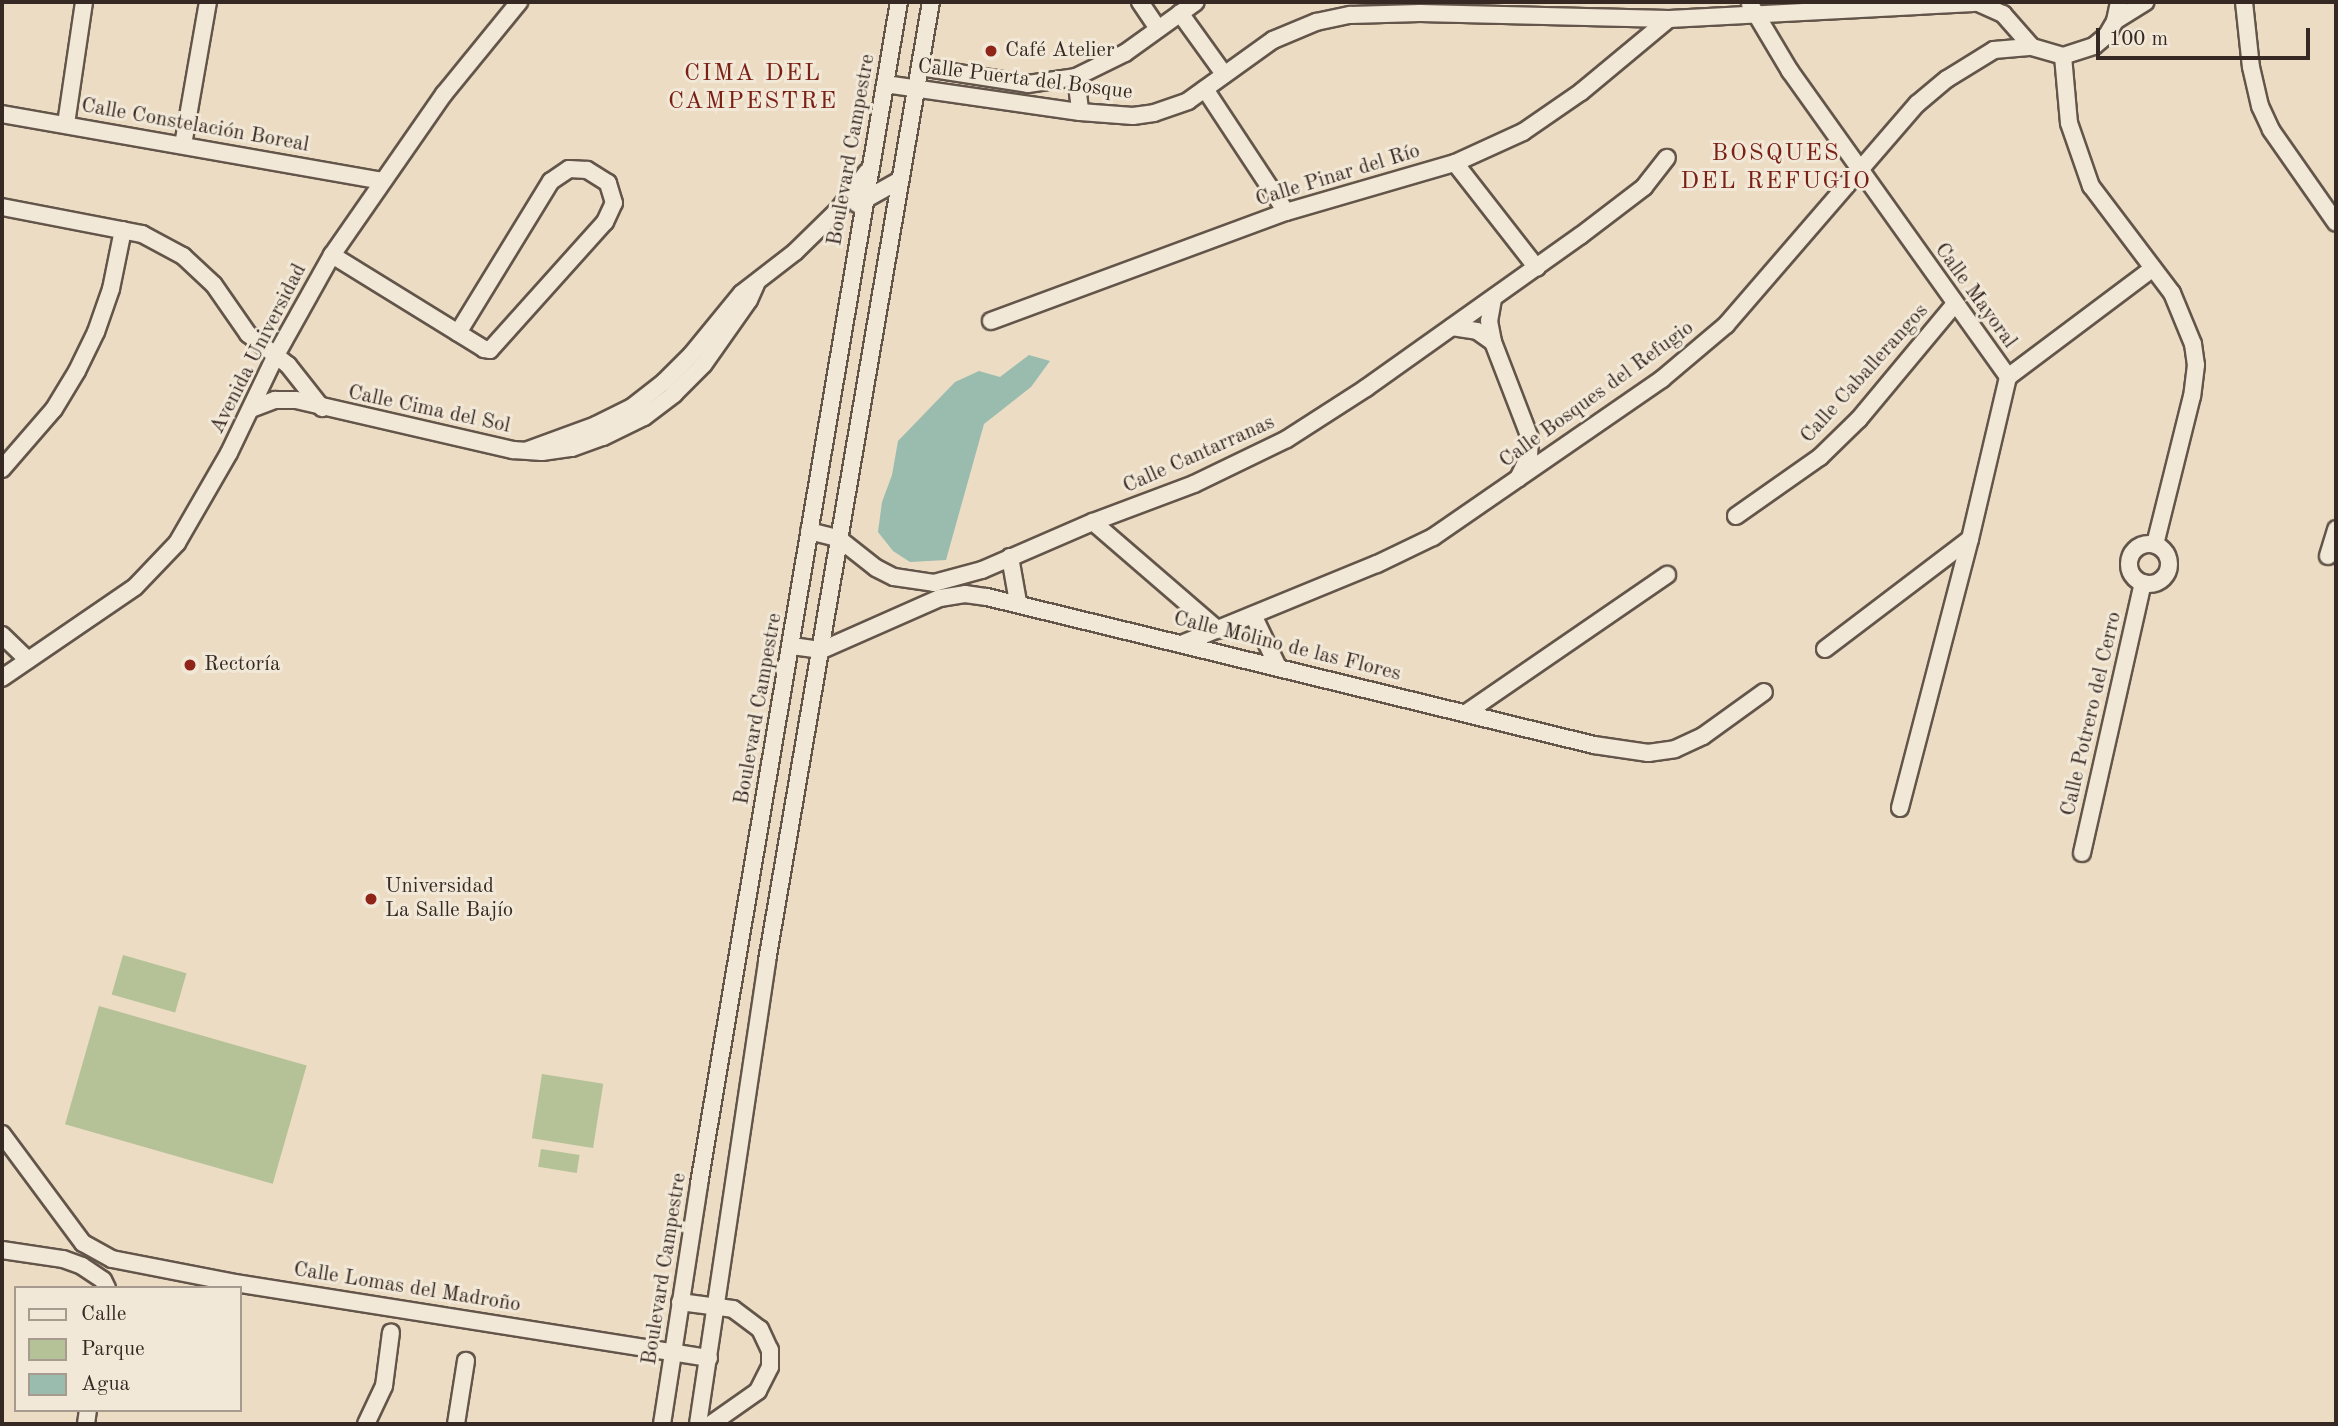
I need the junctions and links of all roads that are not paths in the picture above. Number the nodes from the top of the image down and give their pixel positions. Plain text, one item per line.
1 (84, 2) edge
2 (208, 2) edge
3 (519, 2) edge
4 (899, 2) edge
5 (931, 2) edge
6 (1140, 2) edge
7 (1196, 2) edge
8 (1975, 2) edge
9 (2119, 2) edge
10 (2146, 2) edge
11 (2244, 2) edge
12 (1901, 5) edge
13 (1751, 7) edge
14 (1574, 9) edge
15 (1180, 13) junction
16 (1669, 19) junction
17 (2115, 21) junction
18 (1158, 29) junction
19 (2032, 47) junction
20 (2063, 56) junction
21 (920, 67) junction
22 (1224, 74) junction
23 (1076, 77) junction
24 (885, 85) junction
25 (916, 89) junction
26 (1205, 89) junction
27 (1080, 112) junction
28 (2, 114) edge
29 (66, 124) junction
30 (183, 145) junction
31 (1667, 158) dead end
32 (1455, 163) junction
33 (1860, 169) junction
34 (869, 170) junction
35 (900, 180) junction
36 (381, 181) junction
37 (863, 201) junction
38 (2, 207) edge
39 (838, 210) junction
40 (1286, 212) junction
41 (2336, 223) edge
42 (123, 230) junction
43 (332, 255) junction
44 (1537, 268) junction
45 (2153, 268) junction
46 (1493, 299) junction
47 (1954, 305) junction
48 (991, 321) dead end
49 (1452, 327) junction
50 (458, 333) junction
51 (1493, 342) junction
52 (276, 355) junction
53 (2008, 377) junction
54 (322, 408) junction
55 (251, 409) junction
56 (2, 469) edge
57 (1517, 480) junction
58 (1736, 516) dead end
59 (1093, 522) junction
60 (2336, 529) edge
61 (808, 531) junction
62 (838, 538) junction
63 (1970, 539) junction
64 (2155, 544) junction
65 (2328, 556) dead end
66 (1010, 557) junction
67 (1667, 575) dead end
68 (2143, 583) junction
69 (1018, 602) junction
70 (1253, 615) junction
71 (1218, 630) junction
72 (2, 635) edge
73 (1184, 643) junction
74 (792, 646) junction
75 (1825, 649) dead end
76 (822, 650) junction
77 (28, 660) junction
78 (1278, 667) junction
79 (2, 678) edge
80 (1764, 692) dead end
81 (1466, 713) junction
82 (1900, 808) dead end
83 (2082, 853) dead end
84 (2, 1135) edge
85 (2, 1250) edge
86 (105, 1284) edge
87 (680, 1302) junction
88 (715, 1304) junction
89 (391, 1332) dead end
90 (674, 1352) junction
91 (709, 1358) junction
92 (466, 1361) dead end
93 (366, 1424) edge
94 (455, 1424) edge
95 (662, 1424) edge
96 (698, 1424) edge
97 (711, 1424) edge

1 - 29 street
2 - 30 street
3 - 36 street, Avenida Universidad
4 - 24 street, Boulevard Campestre
5 - 21 street
6 - 18 street
7 - 15 street, Calle Puerta del Bosque
8 - 12 street, Calle Puerta del Bosque
8 - 19 street
9 - 17 street
10 - 17 street
11 - 41 street
12 - 13 street, Calle Puerta del Bosque
13 - 16 street, Calle Puerta del Bosque
13 - 33 street, Calle Mayoral
14 - 16 street, Calle Puerta del Bosque
14 - 22 street, Calle Puerta del Bosque
15 - 18 street, Calle Puerta del Bosque
15 - 22 street
16 - 32 street, Calle Pinar del Río
17 - 20 street
18 - 23 street, Calle Puerta del Bosque
19 - 20 street
19 - 33 street, Calle Bosques del Refugio
20 - 45 street
21 - 23 street, Calle Puerta del Bosque
21 - 25 street
22 - 26 street, Calle Puerta del Bosque
23 - 27 street
24 - 25 street, Calle Puerta del Bosque
24 - 34 street, Boulevard Campestre
25 - 27 street, Calle Puerta del Bosque
25 - 35 street
26 - 27 street, Calle Puerta del Bosque
26 - 40 street
28 - 29 street, Calle Constelación Boreal
29 - 30 street, Calle Constelación Boreal
30 - 36 street, Calle Constelación Boreal
31 - 44 street, Calle Cantarranas
32 - 40 street, Calle Pinar del Río
32 - 44 street
33 - 47 street, Calle Mayoral
33 - 57 street, Calle Bosques del Refugio
34 - 37 street, Boulevard Campestre
34 - 39 street, Calle Cima del Sol
35 - 37 street, Calle Cima del Sol
35 - 62 street
36 - 43 street, Avenida Universidad
37 - 39 street, Calle Cima del Sol
37 - 61 street, Boulevard Campestre
38 - 42 street, Calle Cima del Sol
39 - 54 street, Calle Cima del Sol
40 - 48 street, Calle Pinar del Río
42 - 52 street, Calle Cima del Sol
42 - 56 street
43 - 50 street
43 - 52 street, Avenida Universidad
44 - 46 street, Calle Cantarranas
45 - 53 street
45 - 64 street
46 - 49 street, Calle Cantarranas
46 - 51 street
47 - 53 street, Calle Mayoral
47 - 58 street, Calle Caballerangos
49 - 51 street
49 - 59 street, Calle Cantarranas
50 - 50 street
51 - 57 street
52 - 54 street, Calle Cima del Sol
52 - 55 street, Avenida Universidad
53 - 63 street, Calle Mayoral
54 - 55 street, Calle Cima del Sol
55 - 77 street, Avenida Universidad
57 - 70 street, Calle Bosques del Refugio
59 - 66 street, Calle Cantarranas
59 - 71 street
60 - 65 street
61 - 62 street, Calle Cantarranas
61 - 74 street, Boulevard Campestre
62 - 66 street, Calle Cantarranas
62 - 76 street
63 - 75 street
63 - 82 street, Calle Mayoral
64 - 68 street
64 - 68 street
66 - 69 street
67 - 81 street
68 - 83 street, Calle Potrero del Cerro
69 - 73 street, Calle Molino de las Flores
69 - 76 street, Calle Molino de las Flores
70 - 71 street, Calle Bosques del Refugio
70 - 78 street
71 - 73 street, Calle Bosques del Refugio
72 - 77 street
73 - 78 street, Calle Molino de las Flores
74 - 76 street
74 - 87 street, Boulevard Campestre
76 - 88 street
77 - 79 street, Avenida Universidad
78 - 81 street, Calle Molino de las Flores
80 - 81 street, Calle Molino de las Flores
84 - 90 street, Calle Lomas del Madroño
85 - 86 street
87 - 88 street
87 - 90 street, Boulevard Campestre
88 - 91 street
88 - 97 street
89 - 93 street
90 - 91 street, Calle Lomas del Madroño
90 - 95 street, Boulevard Campestre
91 - 96 street
92 - 94 street

